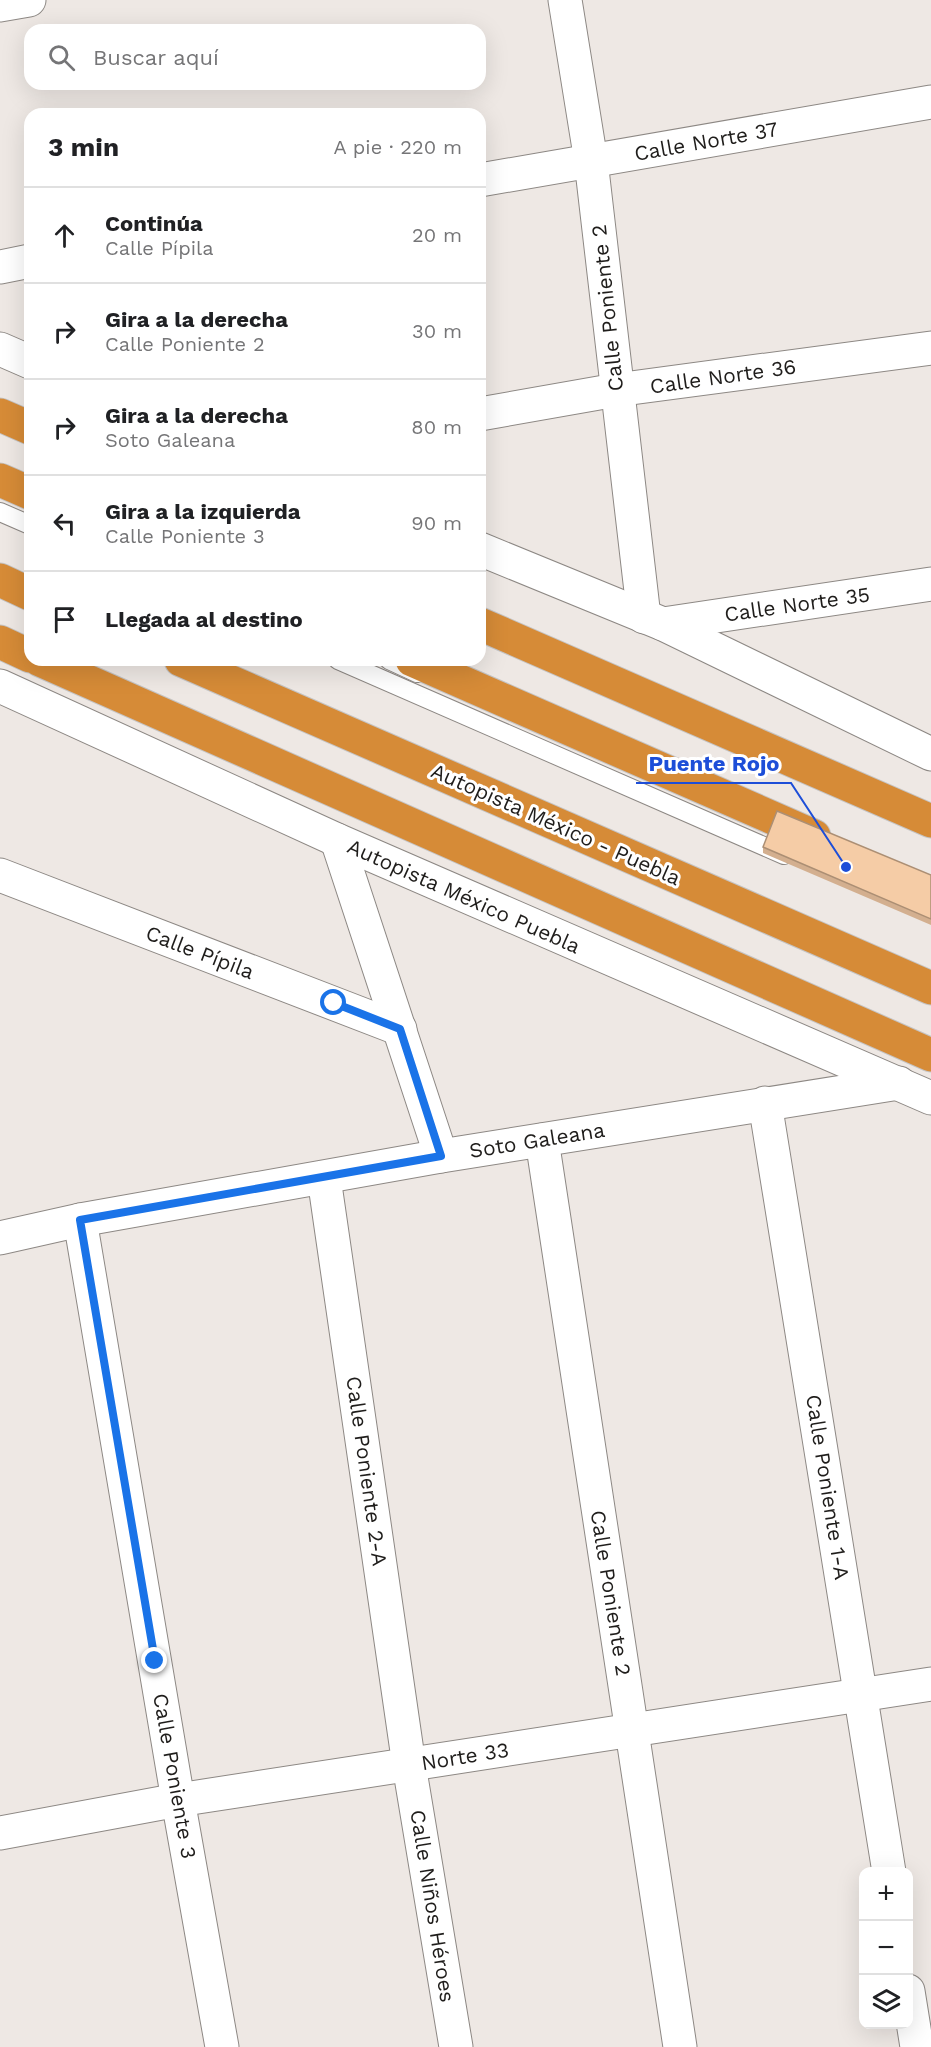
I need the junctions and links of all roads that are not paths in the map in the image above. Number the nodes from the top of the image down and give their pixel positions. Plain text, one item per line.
1 (29, 0) edge
2 (565, 0) edge
3 (0, 5) edge
4 (931, 102) edge
5 (591, 161) junction
6 (486, 179) edge
7 (24, 262) edge
8 (0, 267) edge
9 (931, 348) edge
10 (0, 349) edge
11 (24, 359) edge
12 (616, 390) junction
13 (486, 413) edge
14 (0, 415) edge
15 (24, 425) edge
16 (0, 480) edge
17 (0, 490) edge
18 (24, 490) edge
19 (24, 500) edge
20 (0, 512) edge
21 (24, 522) edge
22 (486, 551) edge
23 (0, 580) edge
24 (931, 584) edge
25 (24, 591) edge
26 (653, 621) junction
27 (486, 627) edge
28 (0, 642) edge
29 (24, 653) edge
30 (54, 666) edge
31 (195, 666) edge
32 (352, 666) edge
33 (402, 666) edge
34 (425, 666) edge
35 (0, 686) edge
36 (931, 754) edge
37 (931, 821) edge
38 (337, 840) junction
39 (836, 851) joint
40 (798, 861) edge
41 (0, 876) edge
42 (931, 988) edge
43 (400, 1029) junction
44 (931, 1055) edge
45 (899, 1083) junction
46 (931, 1098) edge
47 (765, 1103) junction
48 (542, 1140) junction
49 (441, 1156) junction
50 (324, 1178) junction
51 (80, 1220) junction
52 (0, 1238) edge
53 (931, 1684) edge
54 (861, 1695) junction
55 (632, 1731) junction
56 (409, 1765) junction
57 (178, 1800) junction
58 (0, 1833) edge
59 (889, 1867) edge
60 (913, 2019) edge
61 (222, 2047) edge
62 (456, 2047) edge
63 (680, 2047) edge
64 (917, 2047) edge

1 - 3 street
2 - 5 street, Calle Poniente 2
4 - 5 street, Calle Norte 37
5 - 6 street, Calle Norte 37
5 - 12 street, Calle Poniente 2
7 - 8 street
9 - 12 street, Calle Norte 36
10 - 11 street
12 - 13 street, Calle Norte 36
12 - 26 street, Calle Poniente 2
14 - 15 highway
16 - 18 highway
17 - 19 lane
20 - 21 lane
22 - 26 street
23 - 25 highway
24 - 26 street, Calle Norte 35
26 - 36 street
27 - 37 highway
28 - 29 highway
30 - 44 highway, Autopista México Puebla
31 - 42 highway, Autopista México - Puebla
32 - 40 lane
33 - 39 lane
34 - 39 highway
35 - 38 street, Autopista México Puebla
38 - 43 street
38 - 45 street, Autopista México Puebla
41 - 43 street, Calle Pípila
43 - 49 street
45 - 46 street, Autopista México Puebla
45 - 47 street, Soto Galeana
47 - 48 street, Soto Galeana
47 - 54 street, Calle Poniente 1-A
48 - 49 street, Soto Galeana
48 - 55 street, Calle Poniente 2
49 - 50 street, Soto Galeana
50 - 51 street, Soto Galeana
50 - 56 street, Calle Poniente 2-A
51 - 52 street, Soto Galeana
51 - 57 street, Calle Poniente 3
53 - 54 street, Norte 33
54 - 55 street, Norte 33
54 - 59 street, Calle Poniente 1-A
55 - 56 street, Norte 33
55 - 63 street, Calle Poniente 2
56 - 57 street, Norte 33
56 - 62 street, Calle Niños Héroes
57 - 58 street, Norte 33
57 - 61 street, Calle Poniente 3
60 - 64 street

